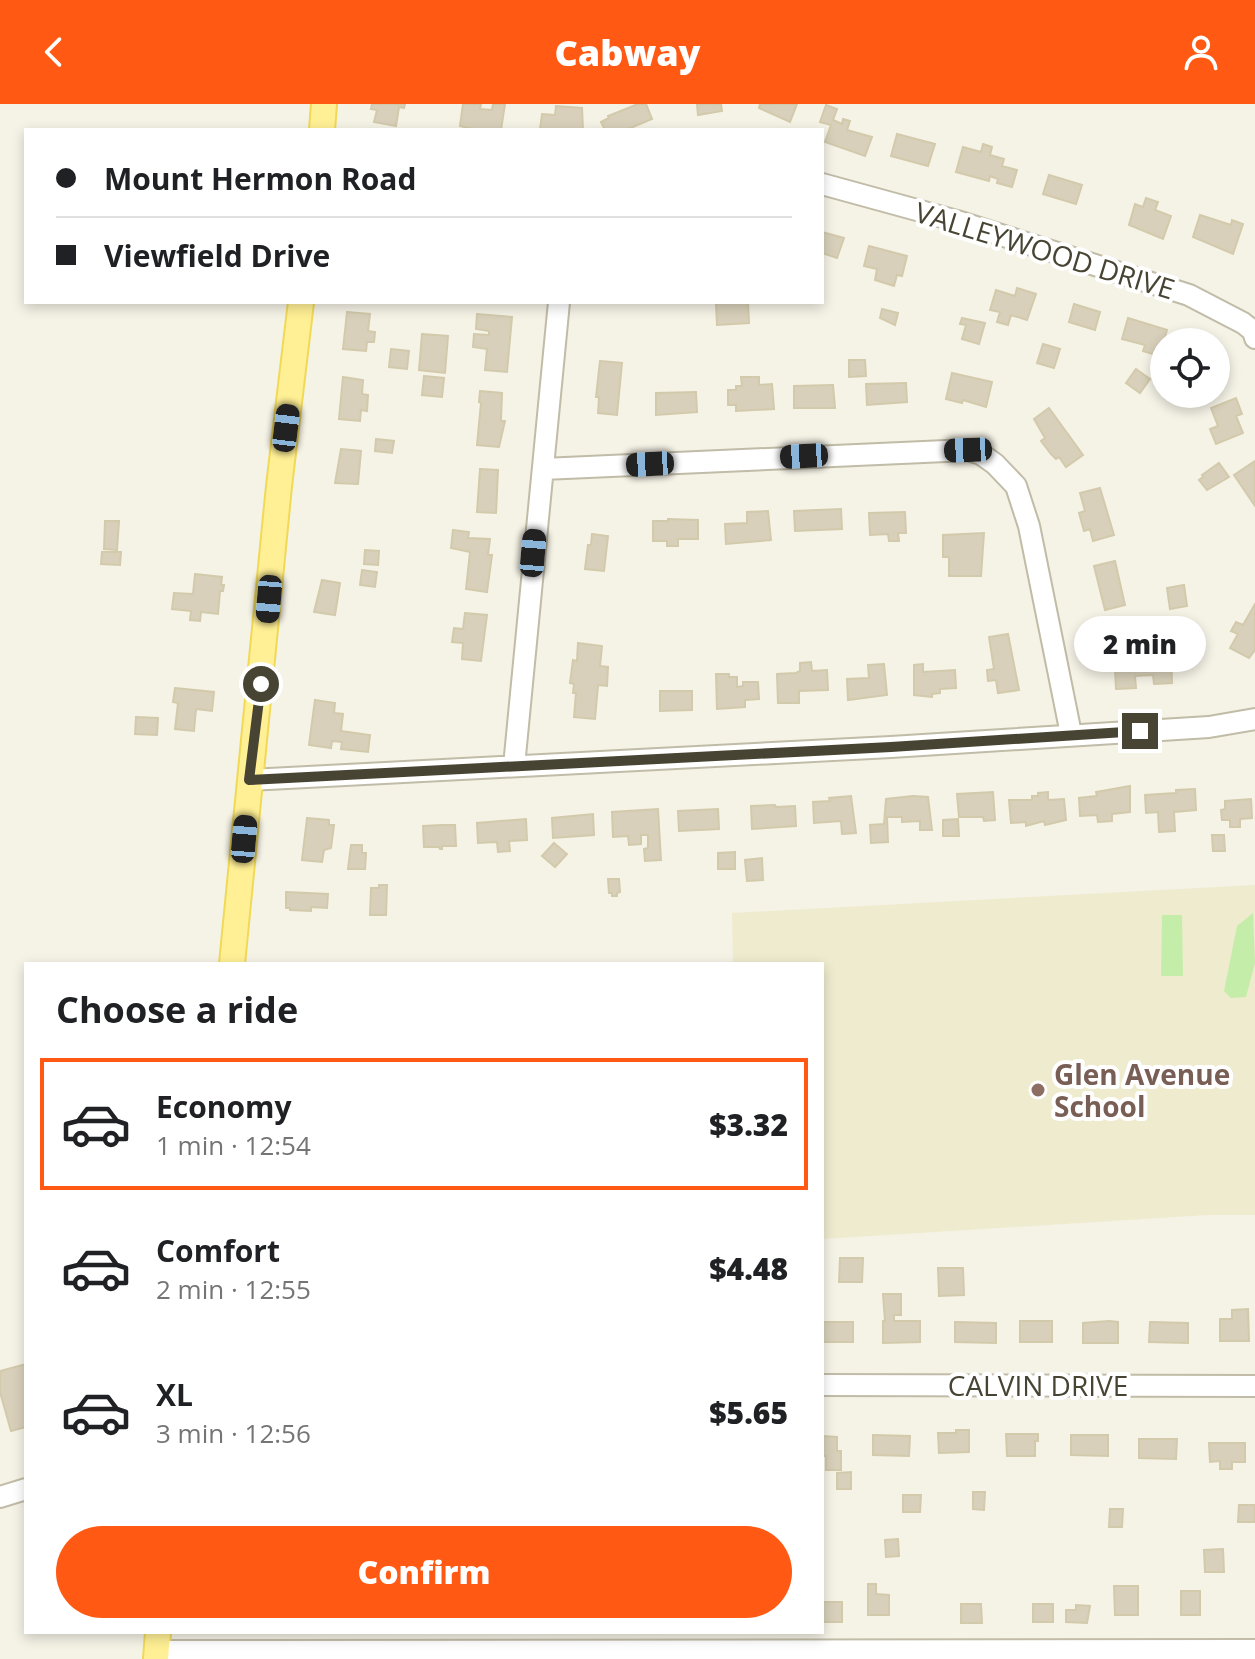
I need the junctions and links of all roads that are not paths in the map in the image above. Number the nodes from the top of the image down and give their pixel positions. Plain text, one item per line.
1 (324, 104) edge
2 (322, 128) edge
3 (824, 185) edge
4 (301, 304) edge
5 (559, 304) edge
6 (1255, 338) edge
7 (543, 469) junction
8 (1255, 719) edge
9 (1071, 734) junction
10 (514, 766) junction
11 (249, 780) junction
12 (232, 962) edge
13 (824, 1385) edge
14 (1255, 1386) edge
15 (24, 1490) edge
16 (0, 1497) edge
17 (157, 1647) edge
18 (1255, 1650) edge

1 - 2 main road
3 - 6 street, VALLEYWOOD DRIVE
4 - 11 main road
5 - 7 street
7 - 9 street
7 - 10 street
8 - 9 street
9 - 10 street
10 - 11 street
11 - 12 main road
13 - 14 street, CALVIN DRIVE
15 - 16 street
17 - 18 street

